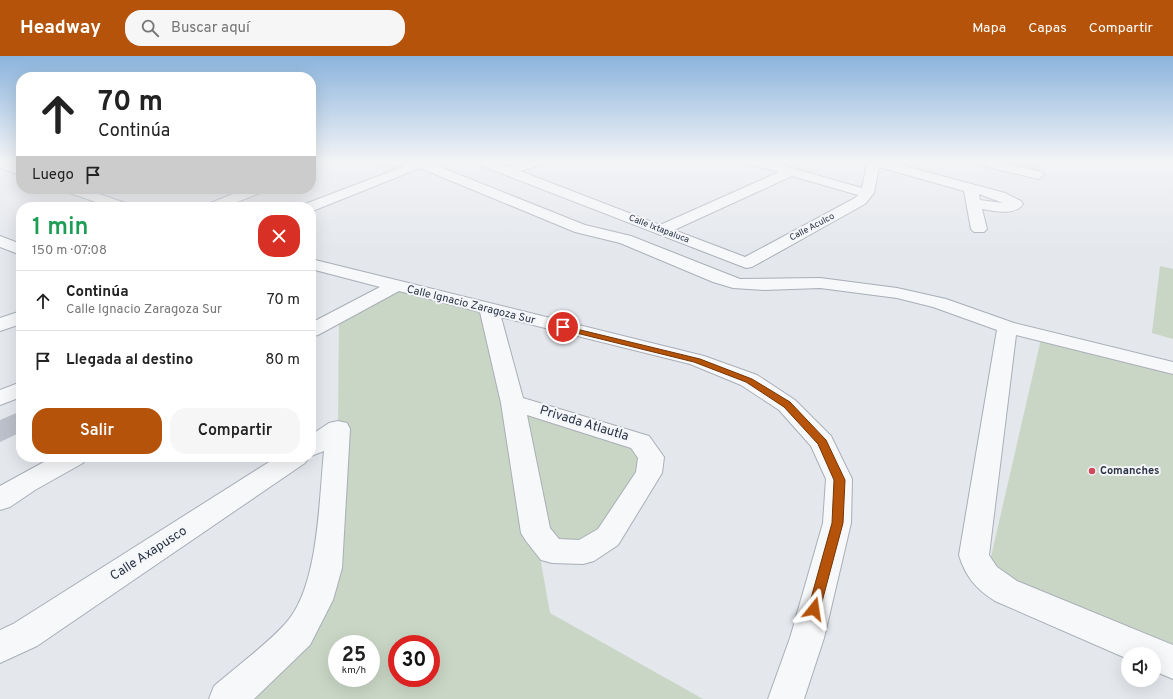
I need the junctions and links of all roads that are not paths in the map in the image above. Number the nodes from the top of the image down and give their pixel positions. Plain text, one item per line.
1 (352, 191) edge
2 (491, 191) edge
3 (508, 191) edge
4 (567, 191) edge
5 (759, 191) edge
6 (860, 191) edge
7 (971, 191) edge
8 (982, 191) edge
9 (867, 193) joint
10 (86, 194) edge
11 (245, 194) edge
12 (109, 202) edge
13 (225, 202) edge
14 (973, 203) junction
15 (316, 205) edge
16 (576, 218) dead end
17 (979, 229) dead end
18 (668, 232) junction
19 (0, 241) edge
20 (16, 248) edge
21 (746, 263) joint
22 (316, 265) edge
23 (395, 286) junction
24 (489, 309) junction
25 (16, 319) edge
26 (0, 325) edge
27 (1007, 327) junction
28 (316, 328) edge
29 (1173, 368) edge
30 (16, 391) edge
31 (0, 398) edge
32 (513, 403) junction
33 (316, 444) edge
34 (64, 462) edge
35 (288, 462) edge
36 (0, 500) edge
37 (0, 647) edge
38 (1173, 662) edge
39 (227, 699) edge
40 (786, 699) edge

1 - 15 street
2 - 27 street
3 - 16 street
4 - 18 street, Calle Ixtapaluca
5 - 18 street
6 - 9 street
7 - 14 street
8 - 14 street
9 - 21 street, Calle Aculco
10 - 12 street
11 - 13 street
14 - 17 street
18 - 21 street, Calle Ixtapaluca
19 - 20 street
22 - 23 street, Calle Ignacio Zaragoza Sur
23 - 24 street, Calle Ignacio Zaragoza Sur
23 - 28 street
24 - 32 street, Privada Atlautla
24 - 40 street, Calle Ignacio Zaragoza Sur
25 - 26 street
27 - 29 street
27 - 38 street
30 - 31 street
32 - 32 street, Privada Atlautla
33 - 39 street
34 - 36 street
35 - 37 street, Calle Axapusco

